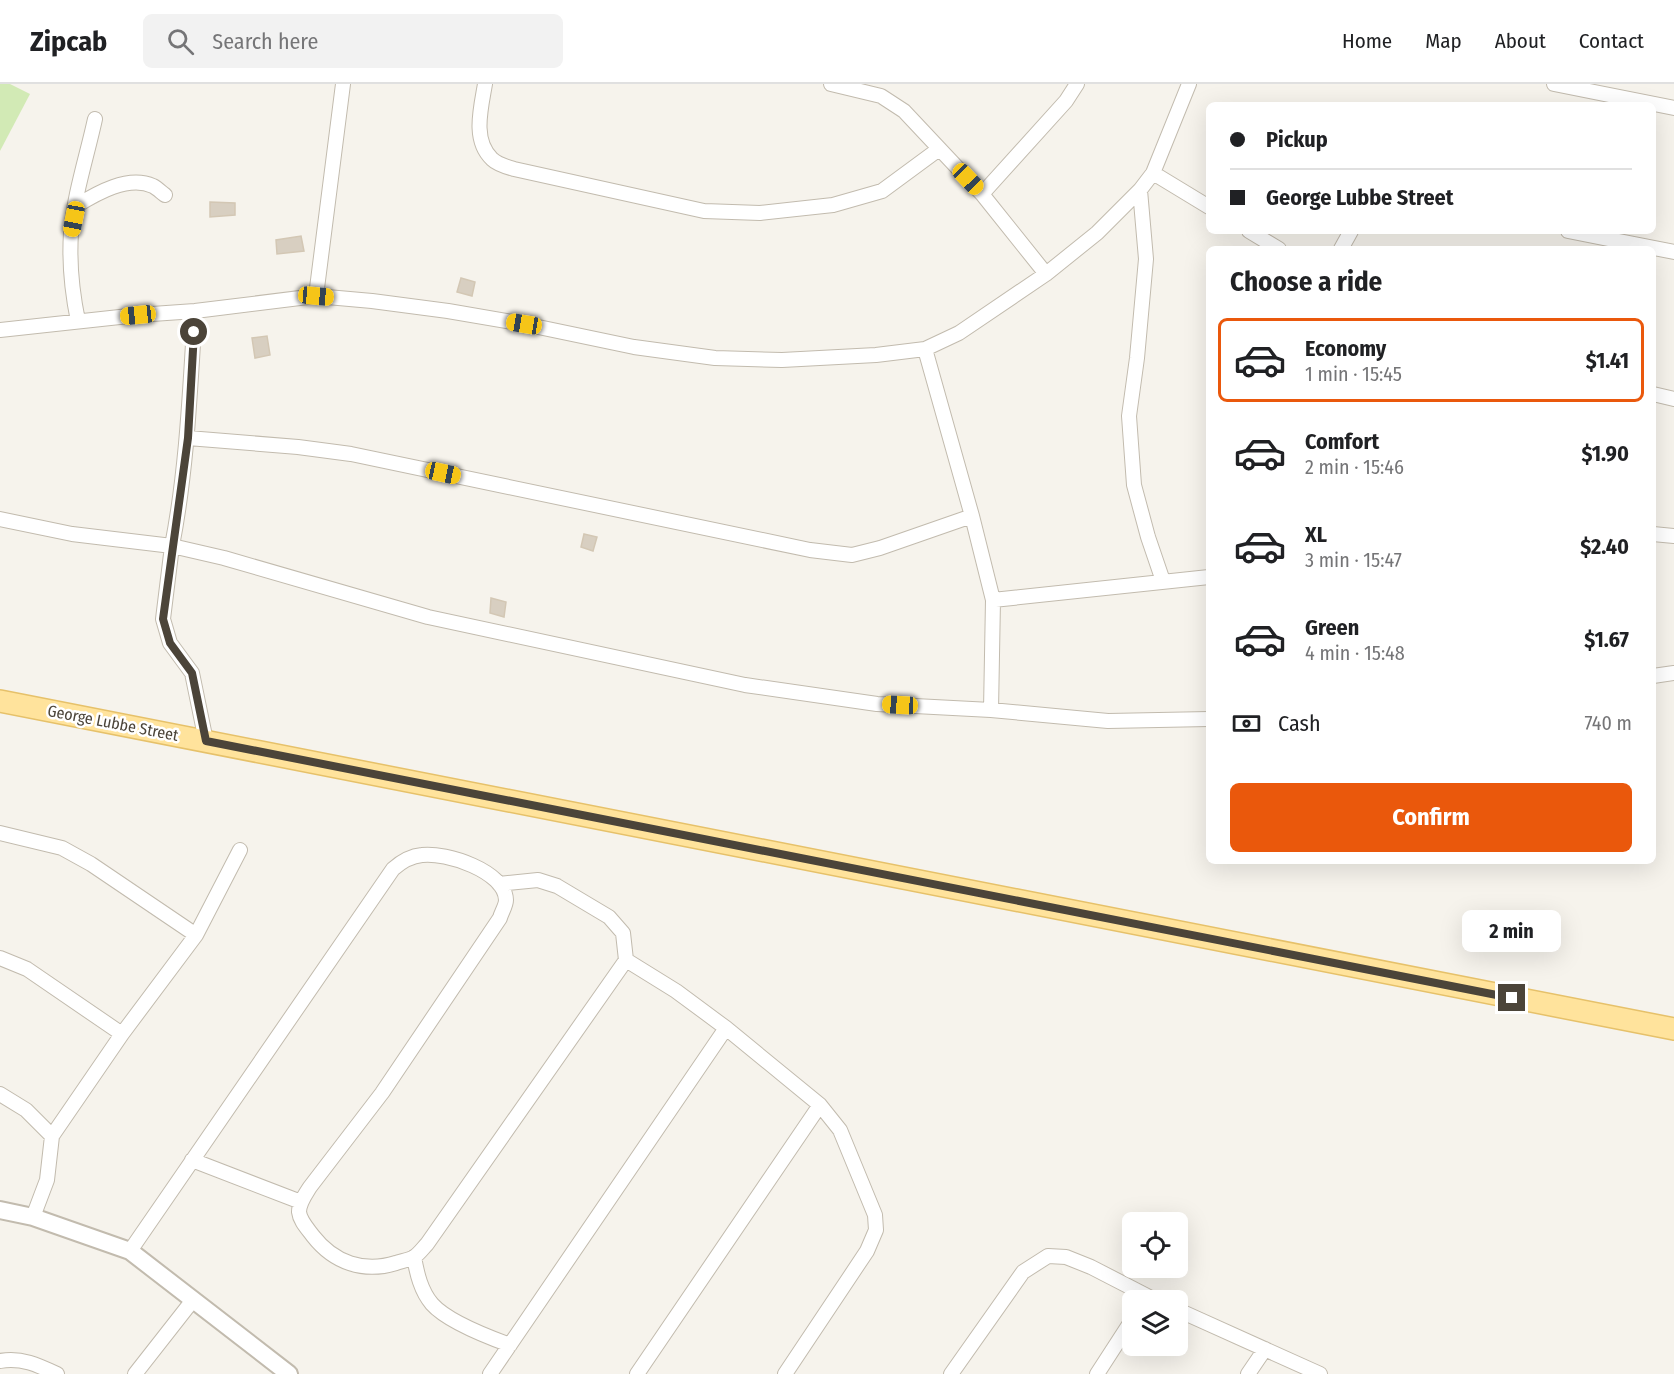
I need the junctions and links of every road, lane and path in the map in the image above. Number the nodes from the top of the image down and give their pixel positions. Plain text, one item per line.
1 (343, 84) edge
2 (485, 84) edge
3 (831, 84) edge
4 (1077, 84) edge
5 (1189, 84) edge
6 (1554, 84) edge
7 (1644, 102) edge
8 (1656, 104) edge
9 (1674, 108) edge
10 (94, 119) dead end
11 (939, 149) junction
12 (1153, 173) junction
13 (1140, 190) junction
14 (982, 194) junction
15 (165, 195) dead end
16 (1206, 205) edge
17 (76, 206) junction
18 (1254, 234) edge
19 (1583, 234) edge
20 (1274, 246) edge
21 (1644, 246) edge
22 (1656, 248) edge
23 (1674, 252) edge
24 (1046, 274) junction
25 (316, 296) junction
26 (195, 311) junction
27 (78, 321) junction
28 (0, 330) edge
29 (925, 349) junction
30 (1656, 395) edge
31 (1674, 399) edge
32 (188, 438) junction
33 (972, 516) junction
34 (0, 519) edge
35 (1656, 534) edge
36 (1674, 536) edge
37 (172, 546) junction
38 (1206, 577) edge
39 (1163, 581) junction
40 (993, 600) junction
41 (1674, 673) edge
42 (1656, 676) edge
43 (0, 701) edge
44 (991, 710) junction
45 (1206, 719) edge
46 (206, 741) junction
47 (0, 833) edge
48 (240, 850) dead end
49 (499, 884) junction
50 (196, 935) junction
51 (0, 958) edge
52 (626, 960) junction
53 (726, 1028) junction
54 (1674, 1029) edge
55 (122, 1034) junction
56 (0, 1094) edge
57 (820, 1105) junction
58 (52, 1136) junction
59 (192, 1160) junction
60 (301, 1202) junction
61 (0, 1210) edge
62 (33, 1216) junction
63 (130, 1251) junction
64 (414, 1257) junction
65 (1133, 1290) edge
66 (193, 1300) junction
67 (1188, 1314) edge
68 (1122, 1335) edge
69 (510, 1346) junction
70 (1265, 1349) junction
71 (0, 1361) edge
72 (57, 1374) edge
73 (135, 1374) edge
74 (288, 1374) edge
75 (490, 1374) edge
76 (637, 1374) edge
77 (785, 1374) edge
78 (951, 1374) edge
79 (1097, 1374) edge
80 (1248, 1374) edge
81 (1320, 1374) edge

1 - 25 street
2 - 11 street
3 - 11 street
4 - 14 street
5 - 12 street
6 - 7 street
8 - 9 street
10 - 17 street
11 - 14 street
12 - 13 street
12 - 16 street
13 - 24 street
13 - 39 street
14 - 24 street
15 - 17 street
17 - 27 street
18 - 20 street
19 - 21 street
22 - 23 street
24 - 29 street
25 - 26 street
25 - 29 street
26 - 27 street
26 - 32 street
27 - 28 street
29 - 33 street
30 - 31 street
32 - 33 street
32 - 37 street
33 - 40 street
34 - 37 street
35 - 36 street
37 - 44 street
37 - 46 street
38 - 39 street
39 - 40 street
40 - 44 street
41 - 42 street
43 - 46 main road, George Lubbe Street
44 - 45 street
46 - 54 main road, George Lubbe Street
47 - 50 street
48 - 50 street
49 - 52 street
49 - 59 street
49 - 60 street
50 - 55 street
51 - 55 street
52 - 53 street
52 - 64 street
53 - 57 street
53 - 69 street
55 - 58 street
56 - 58 street
57 - 76 street
57 - 77 street
58 - 62 street
59 - 60 street
59 - 63 street
60 - 64 street
61 - 62 street
62 - 63 street
63 - 66 street
64 - 69 street
65 - 78 street
66 - 73 street
66 - 74 street
67 - 70 street
68 - 79 street
69 - 75 street
70 - 80 street
70 - 81 street
71 - 72 street

